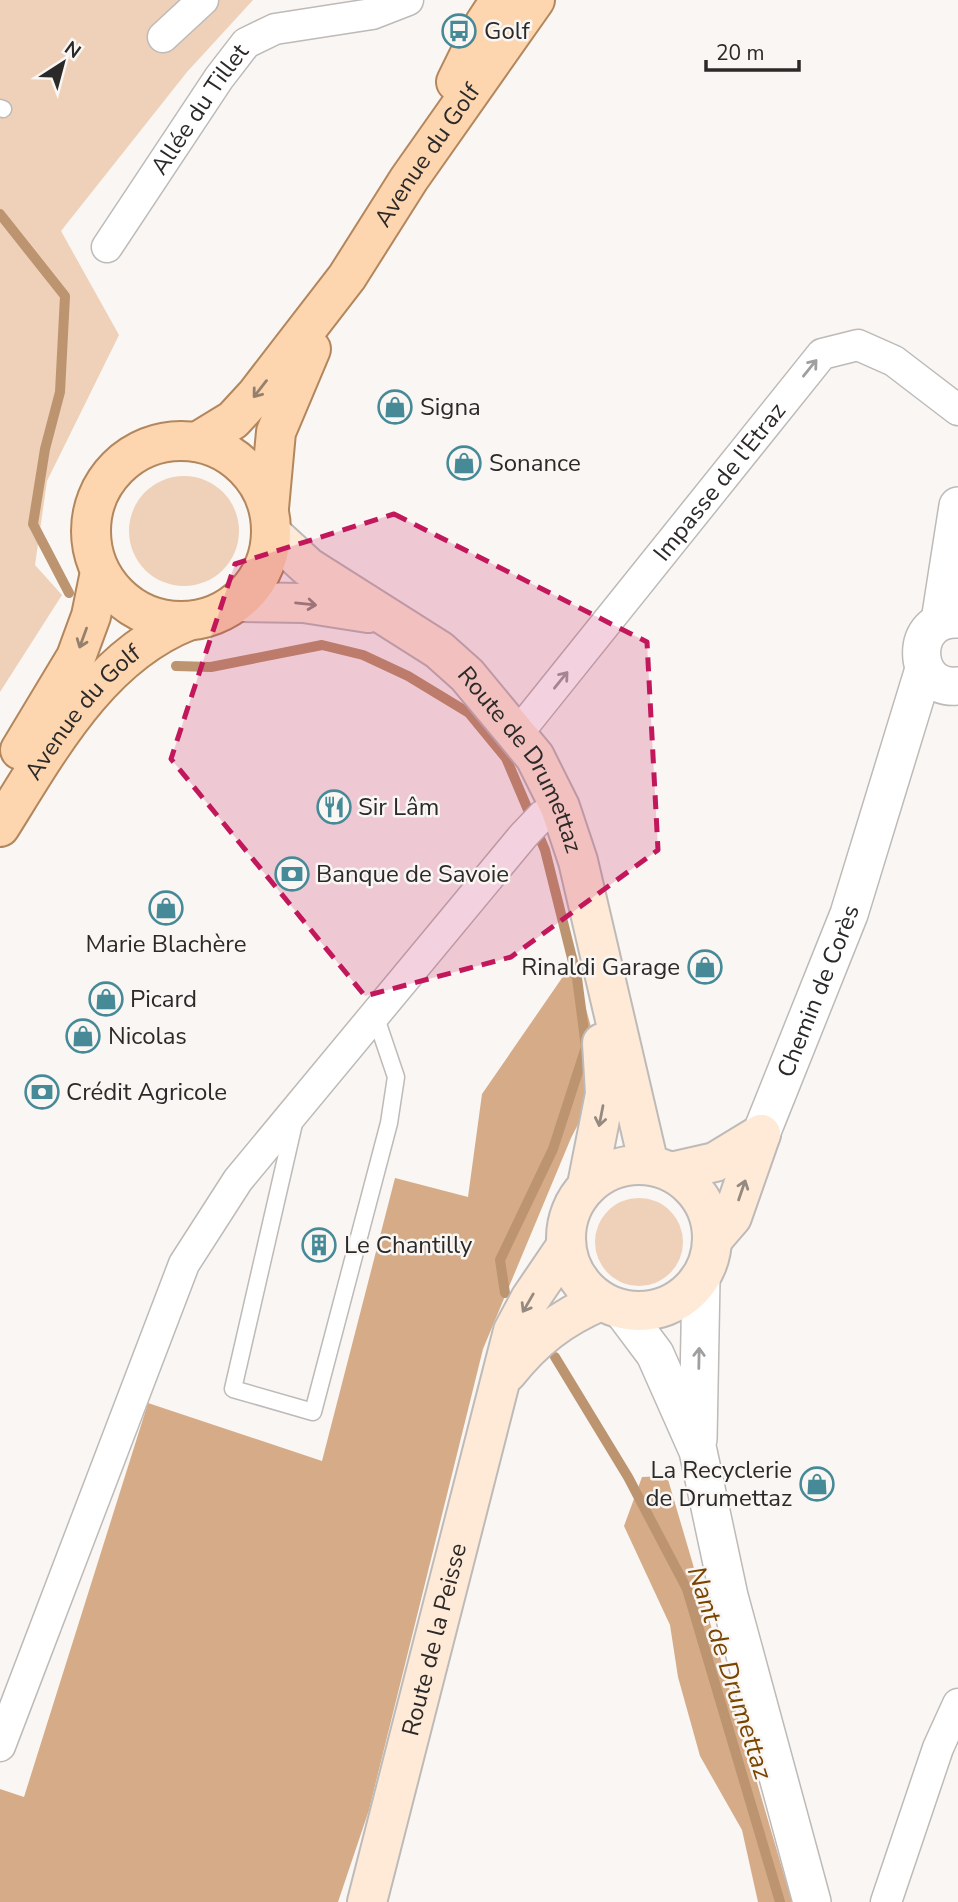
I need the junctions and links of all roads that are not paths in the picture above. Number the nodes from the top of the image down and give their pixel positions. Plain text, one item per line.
1 (203, 0) edge
2 (408, 0) edge
3 (500, 0) edge
4 (535, 0) edge
5 (163, 37) dead end
6 (409, 179) junction
7 (107, 247) dead end
8 (346, 277) junction
9 (958, 410) edge
10 (197, 442) junction
11 (958, 506) edge
12 (270, 521) junction
13 (956, 554) edge
14 (100, 572) junction
15 (238, 602) junction
16 (380, 615) junction
17 (949, 620) edge
18 (188, 621) junction
19 (924, 669) junction
20 (958, 687) edge
21 (518, 733) junction
22 (905, 735) junction
23 (0, 781) edge
24 (542, 820) junction
25 (0, 827) edge
26 (598, 950) junction
27 (375, 1015) junction
28 (297, 1109) junction
29 (761, 1134) junction
30 (660, 1168) junction
31 (587, 1185) junction
32 (713, 1239) junction
33 (566, 1246) junction
34 (701, 1279) junction
35 (611, 1306) junction
36 (504, 1378) junction
37 (698, 1451) junction
38 (958, 1704) edge
39 (0, 1746) edge
40 (367, 1902) edge
41 (812, 1902) edge
42 (886, 1902) edge

1 - 5 street
2 - 7 street, Allée du Tillet
3 - 6 main road
4 - 6 main road, Avenue du Golf
6 - 8 main road, Avenue du Golf
8 -> 10 main road, Avenue du Golf
8 - 12 main road, Avenue du Golf
21 -> 9 street, Impasse de l'Etraz
10 - 12 main road
10 - 14 main road
11 - 13 street
12 - 15 main road
12 - 16 main road, Route de Drumettaz
13 - 17 street
14 - 18 main road
14 -> 23 main road, Avenue du Golf
15 -> 16 main road, Route de Drumettaz
15 - 18 main road
16 - 21 main road, Route de Drumettaz
17 - 19 street, Chemin de Corès
18 - 25 main road, Avenue du Golf
19 - 20 street
19 - 22 street, Chemin de Corès
20 - 22 street
21 - 24 main road, Route de Drumettaz
22 - 29 street, Chemin de Corès
24 - 26 main road, Route de Drumettaz
24 - 27 street
26 - 30 main road, Route de Drumettaz
26 -> 31 main road, Route de Drumettaz
27 - 28 street
27 - 28 lane
28 - 39 street
29 - 30 main road
32 -> 29 main road, Chemin de Corès
30 - 31 main road
30 - 32 main road
31 - 33 main road
32 - 34 main road
33 - 35 main road
33 -> 36 main road, Route de la Peisse
34 - 35 main road
37 -> 34 street
35 - 36 main road
35 - 37 street
36 - 40 main road, Route de la Peisse
37 - 41 street
38 - 42 street

